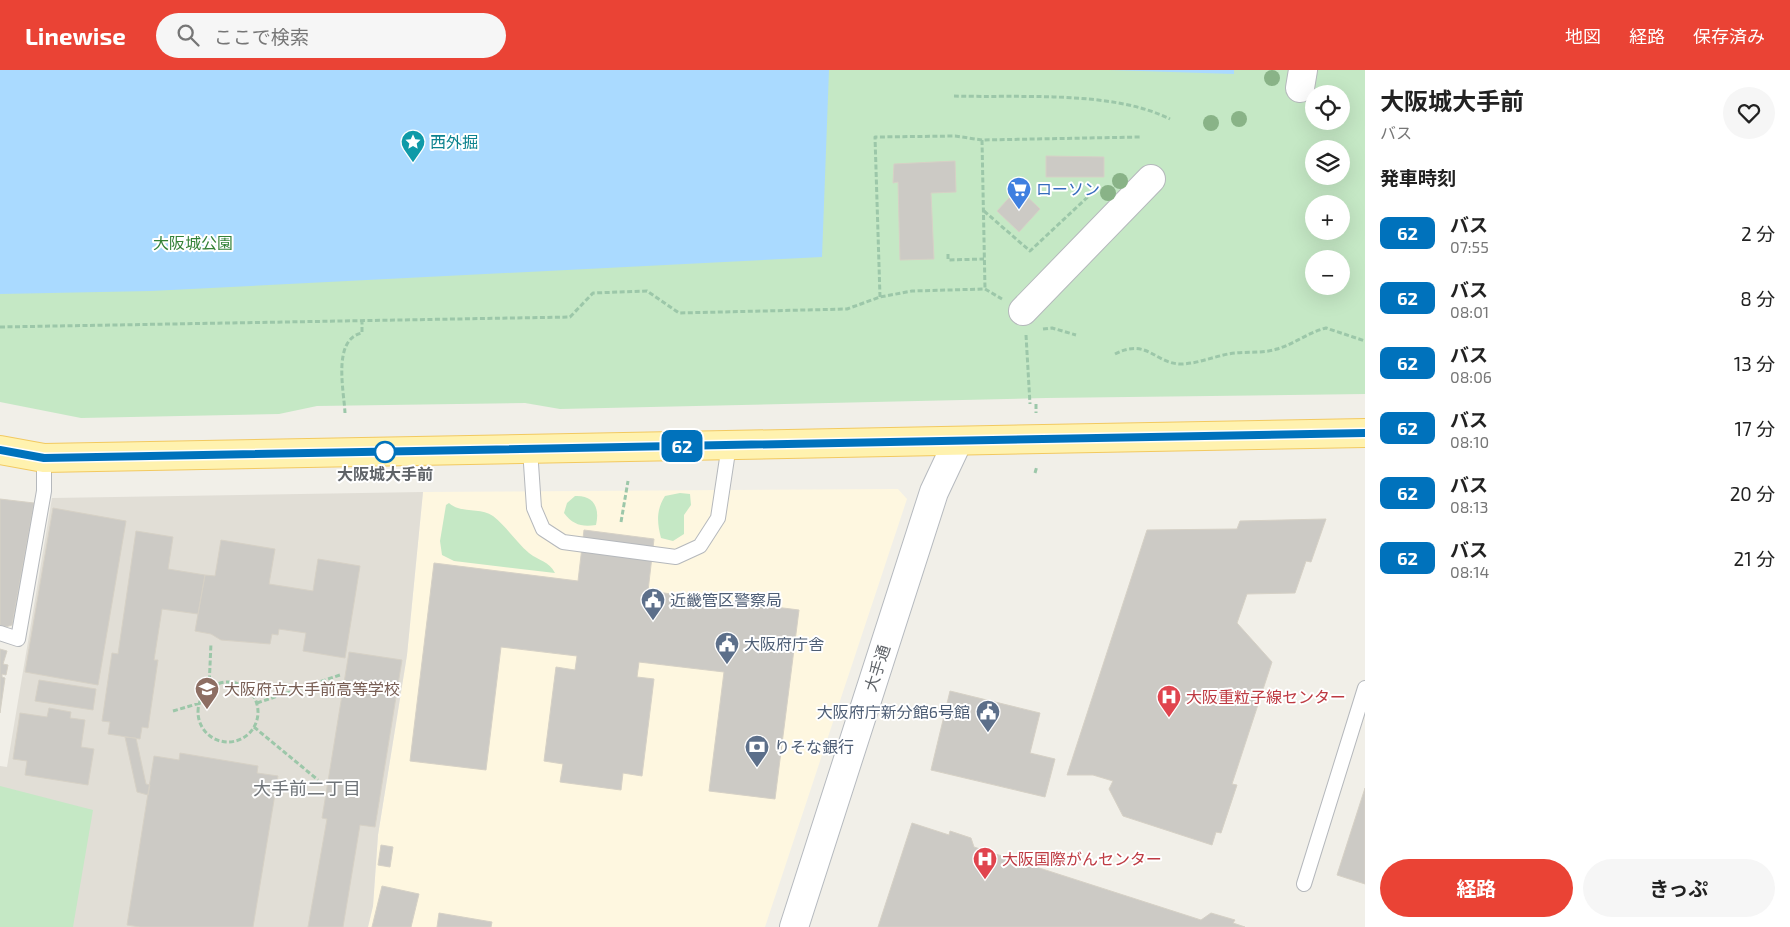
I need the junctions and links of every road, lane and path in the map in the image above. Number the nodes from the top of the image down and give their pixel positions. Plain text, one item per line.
1 (954, 96) dead end
2 (1170, 119) dead end
3 (1140, 138) dead end
4 (982, 140) junction
5 (1152, 179) dead end
6 (1093, 192) dead end
7 (984, 210) junction
8 (948, 254) dead end
9 (984, 259) junction
10 (985, 289) junction
11 (880, 297) junction
12 (1024, 321) junction
13 (362, 322) junction
14 (0, 327) edge
15 (1076, 335) dead end
16 (1365, 341) edge
17 (1115, 354) dead end
18 (1030, 404) dead end
19 (1036, 404) dead end
20 (345, 413) dead end
21 (1036, 413) dead end
22 (1365, 433) edge
23 (958, 441) junction
24 (729, 445) junction
25 (530, 449) junction
26 (0, 450) edge
27 (44, 458) junction
28 (1037, 465) dead end
29 (1034, 473) dead end
30 (628, 481) dead end
31 (621, 522) dead end
32 (0, 633) edge
33 (212, 643) dead end
34 (340, 675) dead end
35 (209, 688) junction
36 (1365, 688) edge
37 (200, 703) junction
38 (256, 703) junction
39 (173, 711) dead end
40 (254, 726) junction
41 (318, 780) dead end
42 (1304, 884) dead end
43 (794, 927) edge

1 - 2 path
3 - 4 path
4 - 7 path
4 - 11 path
5 - 12 street
6 - 7 path
7 - 9 path
8 - 9 path
9 - 10 path
10 - 11 path
10 - 12 path
11 - 13 path
12 - 15 path
12 - 18 path
13 - 14 path
13 - 20 path
16 - 17 path
19 - 21 path
22 - 23 main road
23 - 24 main road
23 - 43 street, 大手通
24 - 25 main road
24 - 25 lane
25 - 27 main road
26 - 27 main road
27 - 32 lane
28 - 29 path
30 - 31 path
33 - 35 path
34 - 38 path
35 - 37 path
35 - 38 path
36 - 42 lane
37 - 39 path
37 - 40 path
38 - 40 path
40 - 41 path

